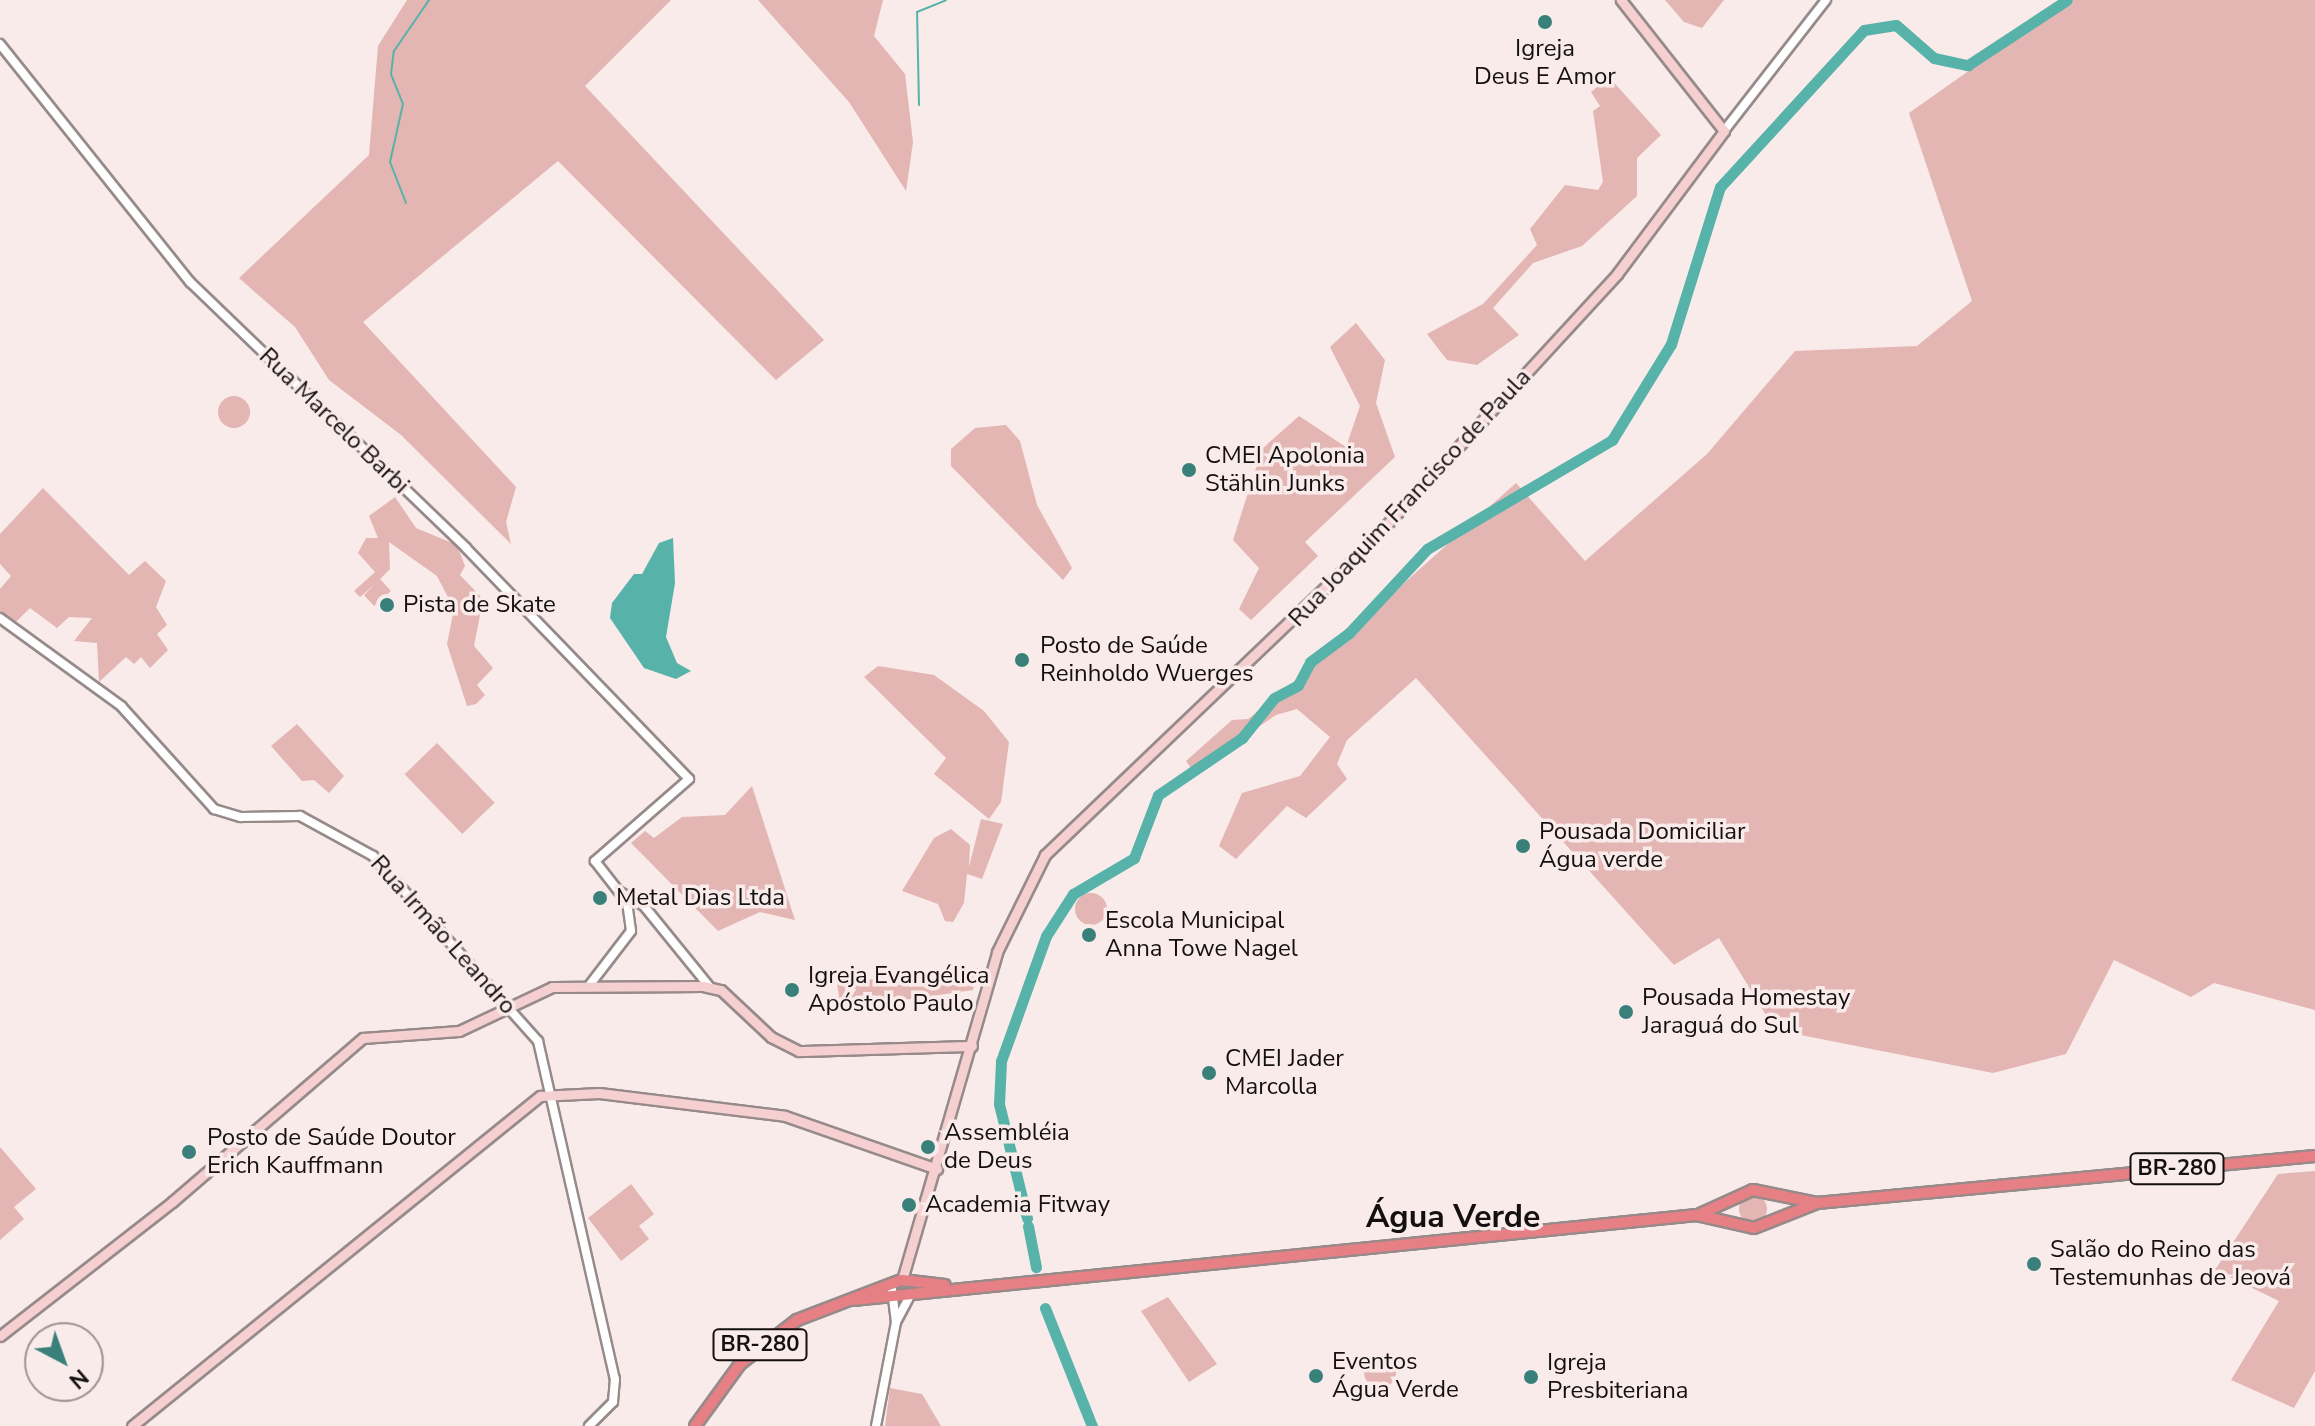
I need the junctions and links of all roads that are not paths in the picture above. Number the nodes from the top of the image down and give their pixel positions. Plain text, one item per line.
1 (1621, 0) edge
2 (1826, 0) edge
3 (0, 44) edge
4 (1724, 131) junction
5 (0, 618) edge
6 (619, 892) junction
7 (639, 902) junction
8 (629, 908) junction
9 (709, 986) junction
10 (588, 987) junction
11 (508, 1006) junction
12 (972, 1046) junction
13 (944, 1048) junction
14 (965, 1070) junction
15 (550, 1094) junction
16 (2315, 1156) edge
17 (937, 1169) junction
18 (1766, 1195) junction
19 (1740, 1196) junction
20 (1817, 1203) junction
21 (1698, 1215) junction
22 (1766, 1223) junction
23 (1743, 1225) junction
24 (912, 1259) junction
25 (903, 1291) junction
26 (853, 1300) junction
27 (896, 1322) junction
28 (0, 1336) edge
29 (132, 1426) edge
30 (589, 1426) edge
31 (695, 1426) edge
32 (876, 1426) edge

1 - 4 main road
2 - 4 street, Rua Joaquim Francisco de Paula
3 - 6 street, Rua Marcelo Barbi
4 - 12 main road, Rua Joaquim Francisco de Paula
5 - 11 street, Rua Irmão Leandro
6 - 7 street
6 - 8 street
7 - 8 street
7 - 9 street
8 - 10 street
9 - 10 main road
9 - 13 main road
10 - 11 main road
11 - 15 street, Rua Irmão Leandro
11 - 28 main road
12 - 13 main road
12 - 14 main road, Rua Joaquim Francisco de Paula
13 - 14 main road
14 - 17 main road, Rua Joaquim Francisco de Paula
15 - 17 main road
15 - 29 main road
15 - 30 street, Rua Irmão Leandro
16 - 20 highway, BR-280
17 - 24 main road, Rua Joaquim Francisco de Paula
18 - 19 highway, BR-280
18 - 20 highway, BR-280
18 - 22 highway
19 - 21 highway, BR-280
19 - 23 highway
20 - 22 highway, BR-280
21 - 23 highway, BR-280
21 - 25 highway, BR-280
22 - 23 highway, BR-280
24 - 25 main road, Rua Joaquim Francisco de Paula
24 - 25 main road, Rua Joaquim Francisco de Paula
25 - 26 highway, BR-280
25 - 26 highway, BR-280
25 - 27 street, Rua Joaquim Francisco de Paula
25 - 27 street, Rua Joaquim Francisco de Paula
26 - 31 highway, BR-280
27 - 32 street, Rua Joaquim Francisco de Paula

